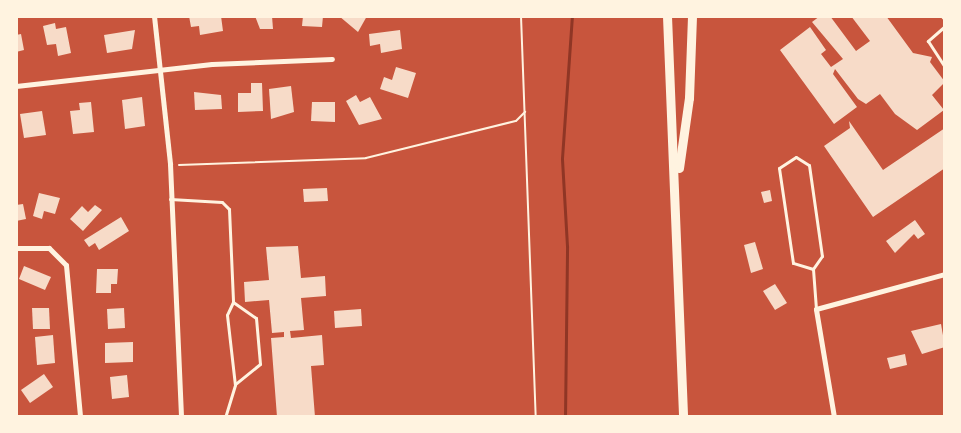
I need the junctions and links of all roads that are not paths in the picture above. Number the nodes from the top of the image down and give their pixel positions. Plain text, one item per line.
1 (154, 16) edge
2 (667, 16) edge
3 (692, 16) edge
4 (945, 26) edge
5 (332, 59) dead end
6 (945, 67) edge
7 (160, 69) junction
8 (16, 86) edge
9 (677, 181) junction
10 (169, 199) junction
11 (16, 248) edge
12 (813, 269) junction
13 (945, 274) edge
14 (232, 302) junction
15 (816, 309) junction
16 (235, 385) junction
17 (80, 417) edge
18 (182, 417) edge
19 (225, 417) edge
20 (683, 417) edge
21 (834, 417) edge

1 - 7 street
2 - 9 main road
3 - 9 main road
4 - 6 lane
5 - 7 street
7 - 8 street
7 - 10 street
9 - 20 main road
10 - 14 lane
10 - 18 street
11 - 17 street
12 - 12 lane
12 - 15 lane
13 - 15 street
14 - 16 lane
14 - 16 lane
15 - 21 street
16 - 19 lane

